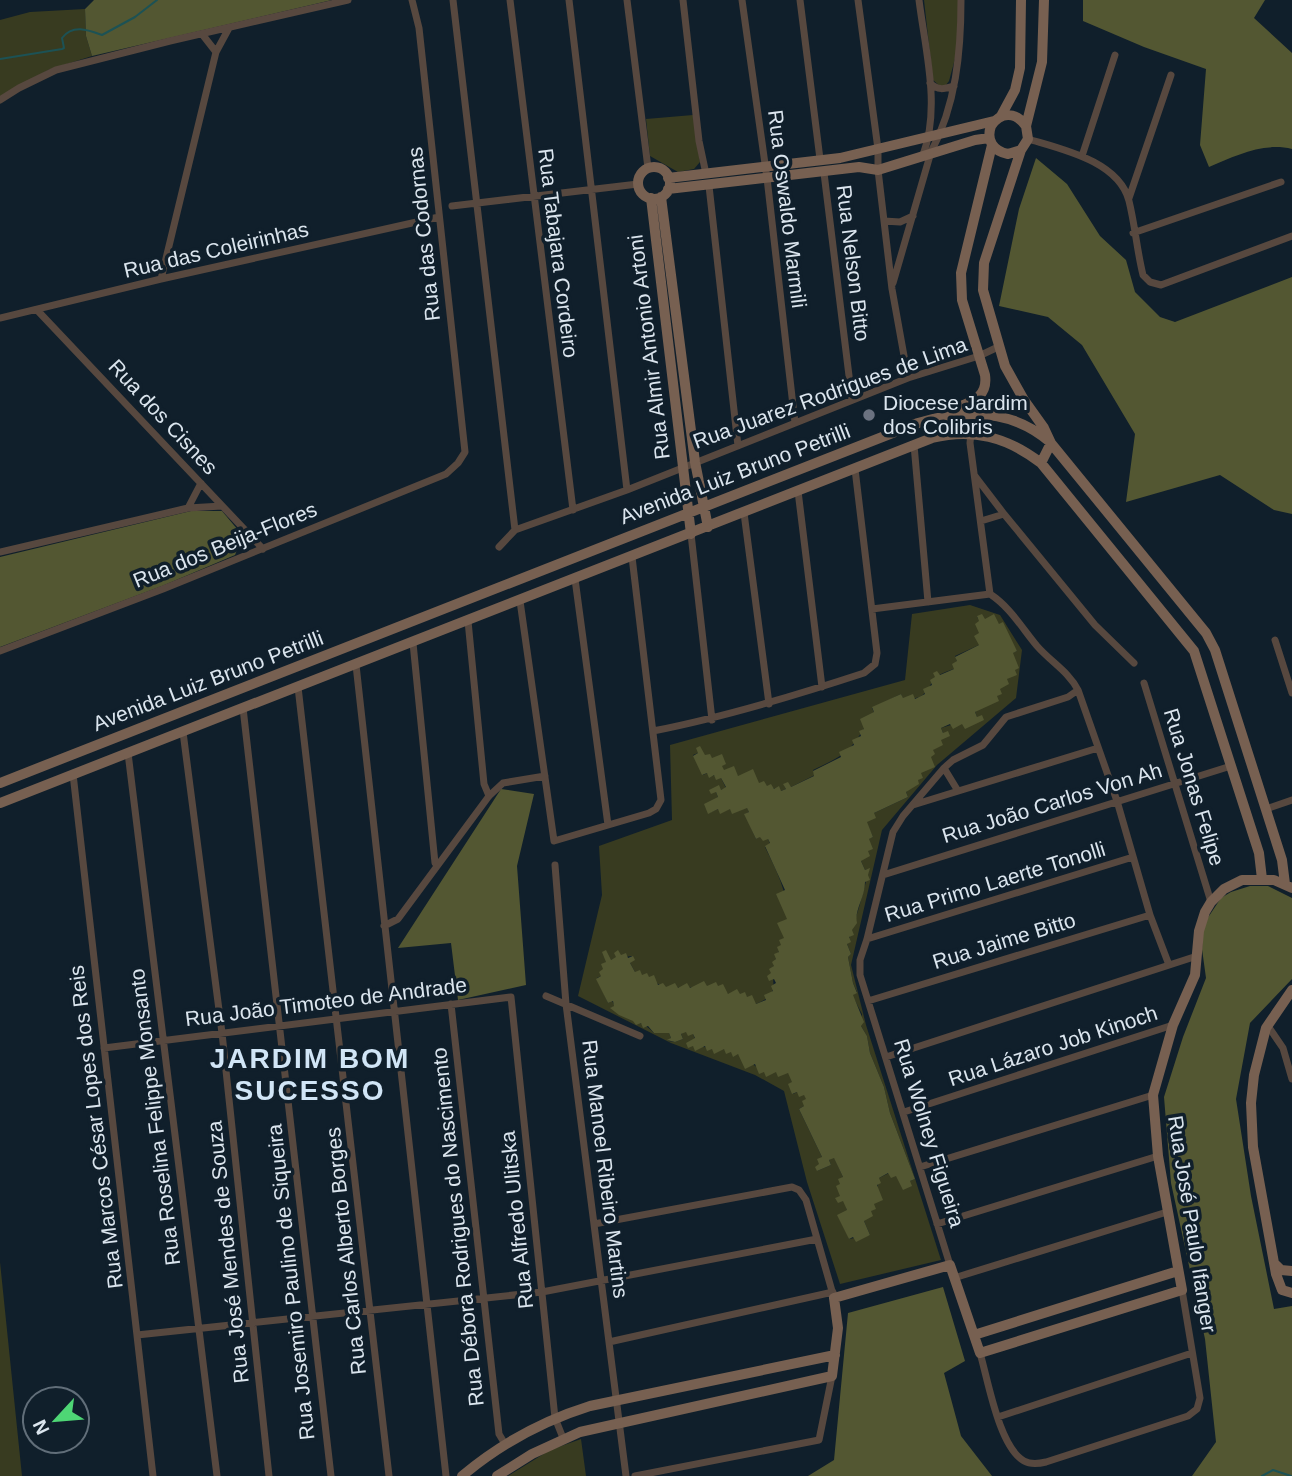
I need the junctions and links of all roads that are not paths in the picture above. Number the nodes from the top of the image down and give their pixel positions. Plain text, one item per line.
1 (348, 0) edge
2 (412, 0) edge
3 (453, 0) edge
4 (510, 0) edge
5 (569, 0) edge
6 (627, 0) edge
7 (683, 0) edge
8 (742, 0) edge
9 (800, 0) edge
10 (858, 0) edge
11 (919, 0) edge
12 (961, 0) edge
13 (1021, 0) edge
14 (1045, 0) edge
15 (229, 28) junction
16 (202, 34) junction
17 (216, 52) junction
18 (1115, 55) dead end
19 (1171, 75) dead end
20 (930, 83) junction
21 (954, 86) junction
22 (0, 100) edge
23 (998, 118) junction
24 (1026, 126) junction
25 (935, 135) junction
26 (1028, 139) junction
27 (990, 141) junction
28 (878, 149) junction
29 (1021, 150) junction
30 (927, 154) junction
31 (1082, 156) junction
32 (820, 159) junction
33 (764, 165) junction
34 (648, 168) junction
35 (878, 170) junction
36 (824, 173) junction
37 (706, 174) junction
38 (767, 178) junction
39 (1281, 182) dead end
40 (638, 184) junction
41 (709, 186) junction
42 (591, 189) junction
43 (662, 190) junction
44 (533, 196) junction
45 (1129, 198) junction
46 (477, 202) junction
47 (452, 206) dead end
48 (913, 216) junction
49 (439, 217) junction
50 (884, 221) junction
51 (1133, 233) junction
52 (1292, 236) edge
53 (160, 279) junction
54 (892, 289) junction
55 (37, 310) junction
56 (0, 318) edge
57 (998, 347) junction
58 (979, 356) junction
59 (908, 378) junction
60 (852, 400) junction
61 (935, 418) junction
62 (795, 423) junction
63 (971, 433) junction
64 (1051, 443) junction
65 (914, 445) junction
66 (738, 446) junction
67 (825, 459) junction
68 (695, 462) junction
69 (458, 463) joint
70 (1041, 463) junction
71 (682, 467) junction
72 (855, 469) junction
73 (974, 475) junction
74 (831, 478) junction
75 (201, 483) junction
76 (627, 491) junction
77 (798, 491) junction
78 (222, 506) junction
79 (702, 507) junction
80 (188, 508) junction
81 (573, 510) junction
82 (689, 512) junction
83 (744, 513) junction
84 (1004, 514) junction
85 (981, 521) junction
86 (708, 527) junction
87 (516, 530) junction
88 (691, 534) junction
89 (499, 547) dead end
90 (263, 549) junction
91 (0, 552) edge
92 (632, 557) junction
93 (575, 579) junction
94 (989, 594) junction
95 (520, 601) junction
96 (928, 602) junction
97 (872, 609) junction
98 (468, 621) junction
99 (1206, 633) junction
100 (1275, 640) dead end
101 (412, 643) junction
102 (1189, 643) junction
103 (0, 651) edge
104 (321, 658) junction
105 (1134, 663) dead end
106 (356, 665) junction
107 (1144, 683) dead end
108 (253, 684) junction
109 (298, 687) junction
110 (821, 687) junction
111 (1078, 690) junction
112 (1292, 693) edge
113 (276, 696) junction
114 (261, 702) junction
115 (769, 704) junction
116 (243, 708) junction
117 (712, 720) junction
118 (653, 731) junction
119 (183, 732) junction
120 (1098, 748) junction
121 (128, 753) junction
122 (1249, 757) junction
123 (1230, 764) junction
124 (944, 768) junction
125 (73, 774) junction
126 (545, 776) junction
127 (0, 783) edge
128 (1174, 783) junction
129 (958, 791) junction
130 (489, 796) junction
131 (1292, 800) edge
132 (1117, 801) junction
133 (0, 803) edge
134 (913, 805) junction
135 (1266, 809) junction
136 (1247, 816) junction
137 (608, 825) junction
138 (1133, 857) junction
139 (438, 865) junction
140 (555, 865) dead end
141 (883, 875) junction
142 (1262, 878) junction
143 (1288, 886) edge
144 (1211, 902) junction
145 (1150, 915) junction
146 (384, 926) junction
147 (867, 939) junction
148 (1197, 956) junction
149 (1169, 965) junction
150 (1292, 990) edge
151 (546, 996) dead end
152 (511, 997) joint
153 (867, 1000) junction
154 (451, 1004) junction
155 (566, 1004) junction
156 (394, 1012) junction
157 (337, 1018) junction
158 (1173, 1025) junction
159 (280, 1026) junction
160 (1268, 1026) junction
161 (222, 1033) junction
162 (640, 1036) dead end
163 (164, 1040) junction
164 (104, 1048) junction
165 (886, 1057) junction
166 (1292, 1079) edge
167 (1153, 1095) junction
168 (904, 1112) junction
169 (1158, 1156) junction
170 (920, 1167) junction
171 (1167, 1212) junction
172 (594, 1224) junction
173 (937, 1224) junction
174 (817, 1239) junction
175 (950, 1265) junction
176 (1276, 1265) junction
177 (1178, 1271) junction
178 (1292, 1271) edge
179 (1292, 1277) edge
180 (954, 1278) junction
181 (601, 1282) junction
182 (1182, 1290) junction
183 (542, 1292) junction
184 (1290, 1292) edge
185 (834, 1295) junction
186 (484, 1298) junction
187 (426, 1304) junction
188 (370, 1310) junction
189 (313, 1316) junction
190 (253, 1323) junction
191 (199, 1328) junction
192 (137, 1335) junction
193 (974, 1335) junction
194 (609, 1342) junction
195 (980, 1353) junction
196 (1192, 1353) junction
197 (835, 1355) junction
198 (832, 1376) junction
199 (616, 1400) junction
200 (998, 1417) junction
201 (555, 1418) junction
202 (619, 1422) junction
203 (563, 1438) junction
204 (505, 1444) junction
205 (1032, 1464) joint
206 (153, 1476) edge
207 (217, 1476) edge
208 (269, 1476) edge
209 (331, 1476) edge
210 (389, 1476) edge
211 (446, 1476) edge
212 (462, 1476) edge
213 (497, 1476) edge
214 (626, 1476) edge
215 (635, 1476) edge

1 - 15 street
2 - 49 street, Rua das Codornas
3 - 46 street
4 - 44 street, Rua Tabajara Cordeiro
5 - 42 street
6 - 34 street
7 - 37 street
8 - 33 street, Rua Oswaldo Marmili
9 - 32 street, Rua Nelson Bitto
10 - 28 street
11 - 20 street
12 - 21 street
13 - 23 main road
14 - 24 main road
15 - 16 street
15 - 17 street
16 - 17 street
16 - 22 street
17 - 53 street
18 - 31 street
19 - 45 street
20 - 21 street
20 - 25 street
21 - 25 street
23 - 24 main road
23 - 25 main road
23 - 27 main road
24 - 26 main road
25 - 28 main road
25 - 30 street
26 - 29 main road
26 - 31 street
27 - 29 main road
27 - 30 main road
27 - 58 main road
28 - 32 main road
28 - 35 street
29 - 57 main road
30 - 35 main road
30 - 48 street
31 - 45 street
32 - 33 main road
33 - 37 main road
33 - 38 street, Rua Oswaldo Marmili
34 - 40 main road
34 - 43 main road
35 - 36 main road
35 - 50 street
36 - 38 main road
36 - 60 street, Rua Nelson Bitto
37 - 43 main road
38 - 41 main road
38 - 62 street, Rua Oswaldo Marmili
39 - 51 street
40 - 42 street
40 - 43 main road
41 - 43 main road
41 - 66 street
42 - 44 street
42 - 76 street
43 - 68 main road, Rua Almir Antonio Artoni
43 - 71 main road, Rua Almir Antonio Artoni
44 - 46 street
44 - 81 street, Rua Tabajara Cordeiro
45 - 51 street
46 - 47 street
46 - 87 street
48 - 50 street
48 - 54 street
49 - 53 street, Rua das Coleirinhas
49 - 69 street, Rua das Codornas
50 - 54 street
51 - 52 street
53 - 55 street, Rua das Coleirinhas
54 - 59 street
55 - 56 street, Rua das Coleirinhas
55 - 75 street, Rua dos Cisnes
57 - 58 street, Rua Juarez Rodrigues de Lima
57 - 64 main road
58 - 59 street, Rua Juarez Rodrigues de Lima
58 - 61 main road
59 - 60 street, Rua Juarez Rodrigues de Lima
60 - 62 street, Rua Juarez Rodrigues de Lima
61 - 64 main road, Avenida Luiz Bruno Petrilli
61 - 67 main road, Avenida Luiz Bruno Petrilli
62 - 66 street, Rua Juarez Rodrigues de Lima
63 - 65 main road, Avenida Luiz Bruno Petrilli
63 - 70 main road, Avenida Luiz Bruno Petrilli
63 - 73 street
64 - 70 main road
64 - 99 main road, Avenida Luiz Bruno Petrilli
65 - 72 main road, Avenida Luiz Bruno Petrilli
65 - 96 street
66 - 68 street, Rua Juarez Rodrigues de Lima
67 - 74 main road
67 - 79 main road, Avenida Luiz Bruno Petrilli
68 - 71 street, Rua Juarez Rodrigues de Lima
68 - 79 main road, Rua Almir Antonio Artoni
69 - 90 street, Rua dos Beija-Flores
70 - 102 main road, Avenida Luiz Bruno Petrilli
71 - 76 street, Rua Juarez Rodrigues de Lima
71 - 82 main road, Rua Almir Antonio Artoni
72 - 74 main road, Avenida Luiz Bruno Petrilli
72 - 97 street
73 - 84 street
73 - 85 street
74 - 77 main road, Avenida Luiz Bruno Petrilli
75 - 78 street, Rua dos Cisnes
75 - 80 street
76 - 81 street, Rua Juarez Rodrigues de Lima
77 - 83 main road, Avenida Luiz Bruno Petrilli
77 - 110 street
78 - 80 street
78 - 90 street, Rua dos Cisnes
79 - 82 main road, Avenida Luiz Bruno Petrilli
79 - 86 main road, Rua Almir Antonio Artoni
80 - 91 street
81 - 87 street, Rua Juarez Rodrigues de Lima
82 - 88 main road, Rua Almir Antonio Artoni
82 - 104 main road, Avenida Luiz Bruno Petrilli
83 - 86 main road, Avenida Luiz Bruno Petrilli
83 - 115 street
84 - 85 street
84 - 105 street
85 - 94 street
86 - 88 main road, Avenida Luiz Bruno Petrilli
87 - 89 street
88 - 92 main road, Avenida Luiz Bruno Petrilli
88 - 117 street
90 - 103 street, Rua dos Beija-Flores
92 - 93 main road, Avenida Luiz Bruno Petrilli
92 - 118 street
93 - 95 main road, Avenida Luiz Bruno Petrilli
93 - 137 street
94 - 96 street
94 - 111 street
95 - 98 main road, Avenida Luiz Bruno Petrilli
95 - 126 street
96 - 97 street
97 - 110 street
98 - 101 main road, Avenida Luiz Bruno Petrilli
98 - 130 street
99 - 102 main road
99 - 122 main road, Avenida Luiz Bruno Petrilli
100 - 112 street
101 - 106 main road, Avenida Luiz Bruno Petrilli
101 - 139 street
102 - 123 main road, Avenida Luiz Bruno Petrilli
104 - 108 main road, Avenida Luiz Bruno Petrilli
104 - 113 main road
106 - 109 main road, Avenida Luiz Bruno Petrilli
106 - 146 street
107 - 128 street, Rua Jonas Felipe
108 - 114 main road
108 - 127 main road, Avenida Luiz Bruno Petrilli
109 - 113 main road, Avenida Luiz Bruno Petrilli
109 - 157 street, Rua Carlos Alberto Borges
110 - 115 street
111 - 120 street
111 - 124 street, Rua Wolney Figueira
113 - 114 main road, Avenida Luiz Bruno Petrilli
114 - 116 main road, Avenida Luiz Bruno Petrilli
115 - 117 street
116 - 119 main road, Avenida Luiz Bruno Petrilli
116 - 159 street, Rua Josemiro Paulino de Siqueira
117 - 118 street
118 - 137 street
119 - 121 main road, Avenida Luiz Bruno Petrilli
119 - 161 street, Rua José Mendes de Souza
120 - 129 street
120 - 132 street
121 - 125 main road, Avenida Luiz Bruno Petrilli
121 - 163 street, Rua Roselina Felippe Monsanto
122 - 123 main road
122 - 135 main road, Avenida Luiz Bruno Petrilli
123 - 128 street, Rua João Carlos Von Ah
123 - 136 main road, Avenida Luiz Bruno Petrilli
124 - 129 street
124 - 134 street, Rua Wolney Figueira
125 - 133 main road, Avenida Luiz Bruno Petrilli
125 - 164 street, Rua Marcos César Lopes dos Reis
126 - 130 street
126 - 137 street
128 - 132 street, Rua João Carlos Von Ah
128 - 144 street, Rua Jonas Felipe
129 - 134 street
130 - 139 street
131 - 135 street
132 - 138 street
132 - 141 street, Rua João Carlos Von Ah
134 - 141 street, Rua Wolney Figueira
135 - 136 main road
135 - 143 main road, Avenida Luiz Bruno Petrilli
136 - 142 main road, Avenida Luiz Bruno Petrilli
138 - 145 street
138 - 147 street, Rua Primo Laerte Tonolli
139 - 146 street
140 - 155 street, Rua Manoel Ribeiro Martins
141 - 147 street, Rua Wolney Figueira
142 - 143 main road
142 - 144 main road
144 - 148 main road, Rua José Paulo Ifanger
145 - 149 street
145 - 153 street, Rua Jaime Bitto
146 - 156 street
147 - 153 street, Rua Wolney Figueira
148 - 149 street
148 - 158 main road, Rua José Paulo Ifanger
149 - 165 street
150 - 160 main road
151 - 155 street
152 - 154 street, Rua João Timoteo de Andrade
152 - 183 street, Rua Alfredo Ulitska
153 - 165 street, Rua Wolney Figueira
154 - 156 street, Rua João Timoteo de Andrade
154 - 186 street, Rua Débora Rodrigues do Nascimento
155 - 162 street
155 - 172 street, Rua Manoel Ribeiro Martins
156 - 157 street, Rua João Timoteo de Andrade
156 - 187 street
157 - 159 street, Rua João Timoteo de Andrade
157 - 188 street, Rua Carlos Alberto Borges
158 - 167 main road, Rua José Paulo Ifanger
158 - 168 street, Rua Lázaro Job Kinoch
159 - 161 street, Rua João Timoteo de Andrade
159 - 189 street, Rua Josemiro Paulino de Siqueira
160 - 166 street
160 - 176 main road
161 - 163 street, Rua João Timoteo de Andrade
161 - 190 street, Rua José Mendes de Souza
163 - 164 street, Rua João Timoteo de Andrade
163 - 191 street, Rua Roselina Felippe Monsanto
164 - 192 street, Rua Marcos César Lopes dos Reis
165 - 168 street, Rua Wolney Figueira
167 - 169 main road, Rua José Paulo Ifanger
167 - 170 street
168 - 170 street, Rua Wolney Figueira
169 - 171 main road, Rua José Paulo Ifanger
169 - 173 street
170 - 173 street, Rua Wolney Figueira
171 - 177 main road, Rua José Paulo Ifanger
171 - 180 street
172 - 174 street
172 - 181 street, Rua Manoel Ribeiro Martins
173 - 175 street, Rua Wolney Figueira
174 - 181 street
174 - 185 street
175 - 180 main road, Rua Wolney Figueira
175 - 185 main road
176 - 178 main road
176 - 184 main road
177 - 182 main road, Rua José Paulo Ifanger
177 - 193 main road
179 - 184 main road
180 - 193 main road, Rua Wolney Figueira
181 - 183 street
181 - 194 street, Rua Manoel Ribeiro Martins
182 - 195 main road
182 - 196 street, Rua José Paulo Ifanger
183 - 186 street
183 - 201 street, Rua Alfredo Ulitska
185 - 194 street
185 - 197 main road
186 - 187 street
186 - 204 street, Rua Débora Rodrigues do Nascimento
187 - 188 street
187 - 211 street
188 - 189 street
188 - 210 street, Rua Carlos Alberto Borges
189 - 190 street
189 - 209 street, Rua Josemiro Paulino de Siqueira
190 - 191 street
190 - 208 street, Rua José Mendes de Souza
191 - 192 street
191 - 207 street, Rua Roselina Felippe Monsanto
192 - 206 street, Rua Marcos César Lopes dos Reis
193 - 195 main road, Rua Wolney Figueira
194 - 199 street, Rua Manoel Ribeiro Martins
195 - 200 street, Rua Wolney Figueira
196 - 200 street
196 - 205 street, Rua José Paulo Ifanger
197 - 198 main road
197 - 199 main road
198 - 202 main road
198 - 215 street
199 - 201 main road
199 - 202 street, Rua Manoel Ribeiro Martins
200 - 205 street, Rua Wolney Figueira
201 - 203 street, Rua Alfredo Ulitska
201 - 204 main road
202 - 203 main road
202 - 214 street, Rua Manoel Ribeiro Martins
203 - 213 main road
204 - 212 main road

